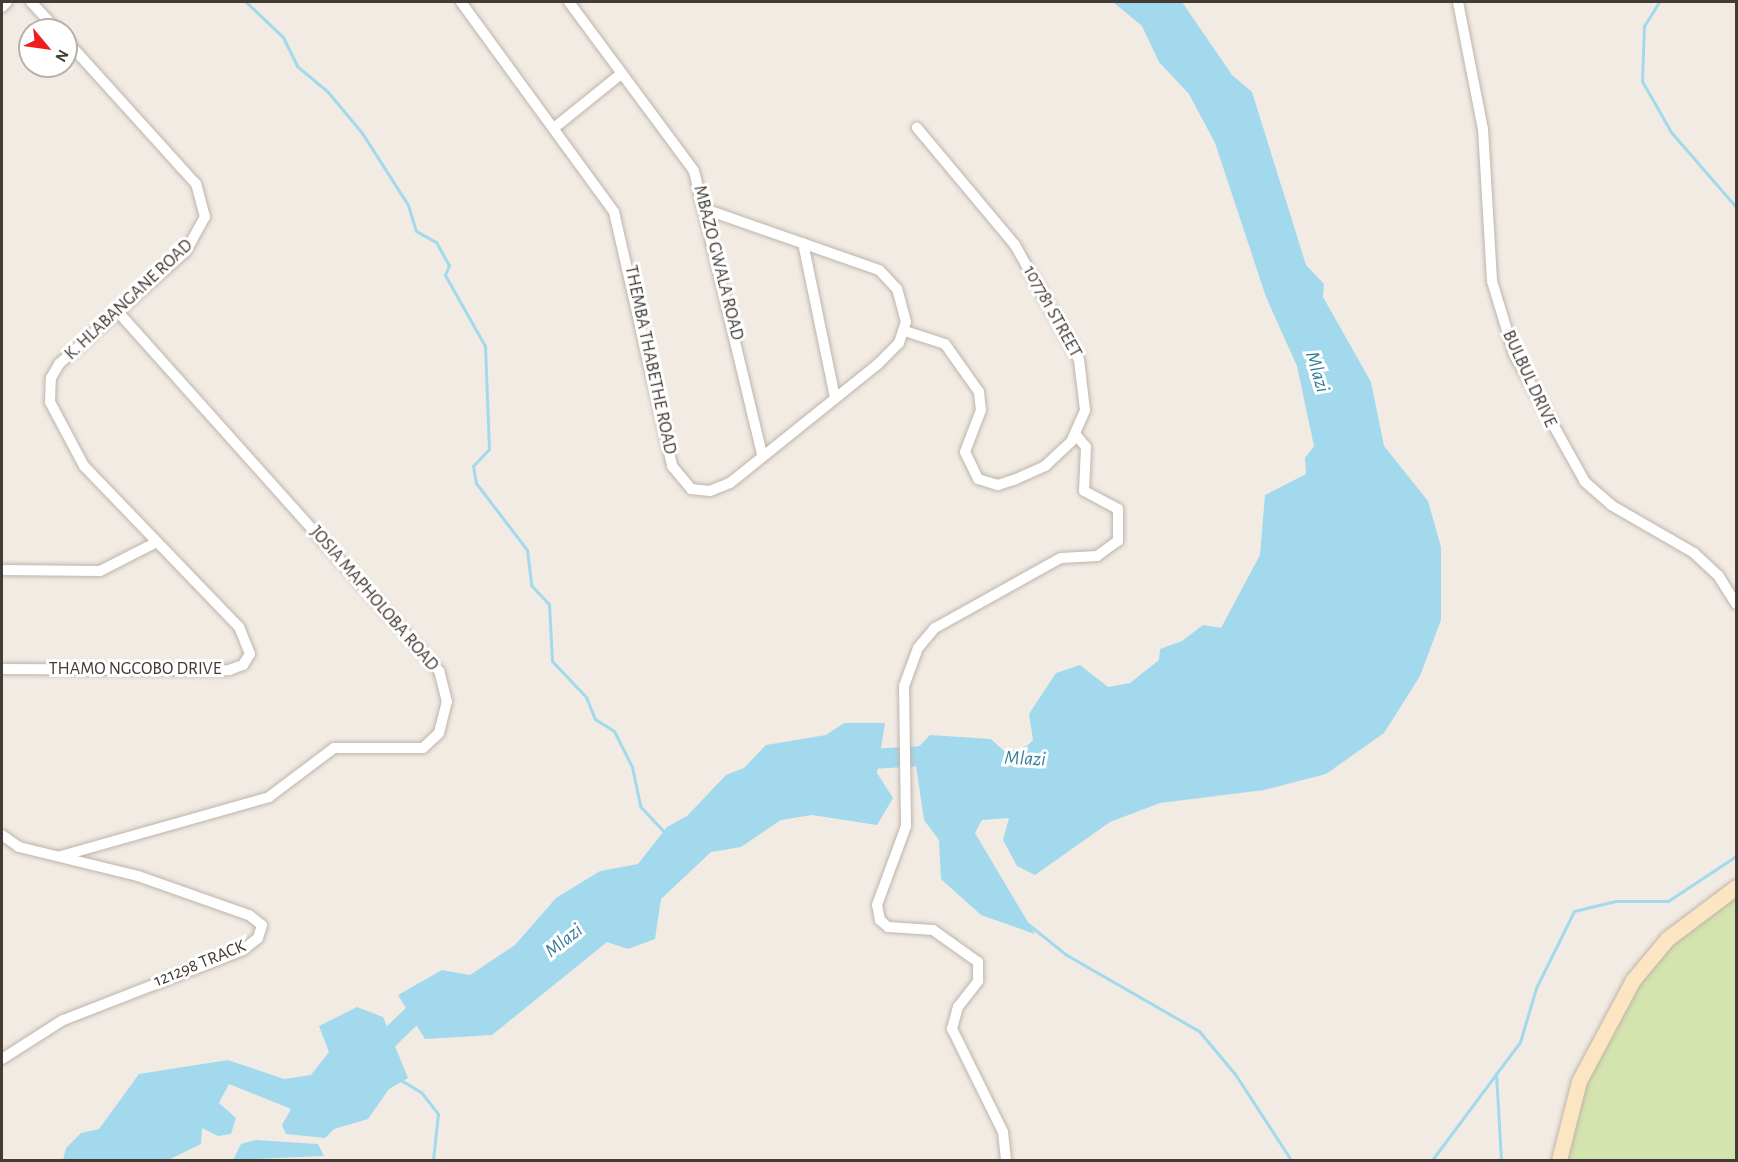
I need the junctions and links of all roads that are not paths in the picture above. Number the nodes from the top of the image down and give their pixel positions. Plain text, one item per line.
1 (7, 2) edge
2 (31, 2) edge
3 (461, 2) edge
4 (569, 2) edge
5 (1458, 2) edge
6 (2, 6) edge
7 (46, 18) edge
8 (78, 53) edge
9 (621, 74) junction
10 (554, 128) junction
11 (917, 128) dead end
12 (708, 210) junction
13 (803, 243) junction
14 (118, 312) junction
15 (905, 331) junction
16 (835, 397) junction
17 (1076, 435) junction
18 (762, 455) junction
19 (155, 543) junction
20 (2, 570) edge
21 (1737, 604) edge
22 (249, 643) joint
23 (2, 669) edge
24 (2, 835) edge
25 (61, 856) junction
26 (1737, 887) edge
27 (2, 1059) edge
28 (1006, 1161) edge
29 (1559, 1161) edge

1 - 6 street
2 - 7 street
3 - 10 street, THEMBA THABETHE ROAD
4 - 9 street, MBAZO GWALA ROAD
5 - 21 street, BULBUL DRIVE
8 - 14 street, K. HLABANGANE ROAD
9 - 10 street
9 - 12 street, MBAZO GWALA ROAD
10 - 18 street, THEMBA THABETHE ROAD
11 - 17 street, 107781 STREET
12 - 13 street
12 - 18 street, MBAZO GWALA ROAD
13 - 15 street
13 - 16 street
14 - 19 street, K. HLABANGANE ROAD
14 - 25 street, JOSIA MAPHOLOBA ROAD
15 - 16 street, THEMBA THABETHE ROAD
15 - 17 street, 107781 STREET
16 - 18 street, THEMBA THABETHE ROAD
17 - 28 street
19 - 20 street
19 - 22 street, K. HLABANGANE ROAD
22 - 23 street, THAMO NGCOBO DRIVE
24 - 25 street, JOSIA MAPHOLOBA ROAD
25 - 27 street, 121298 TRACK
26 - 29 street

